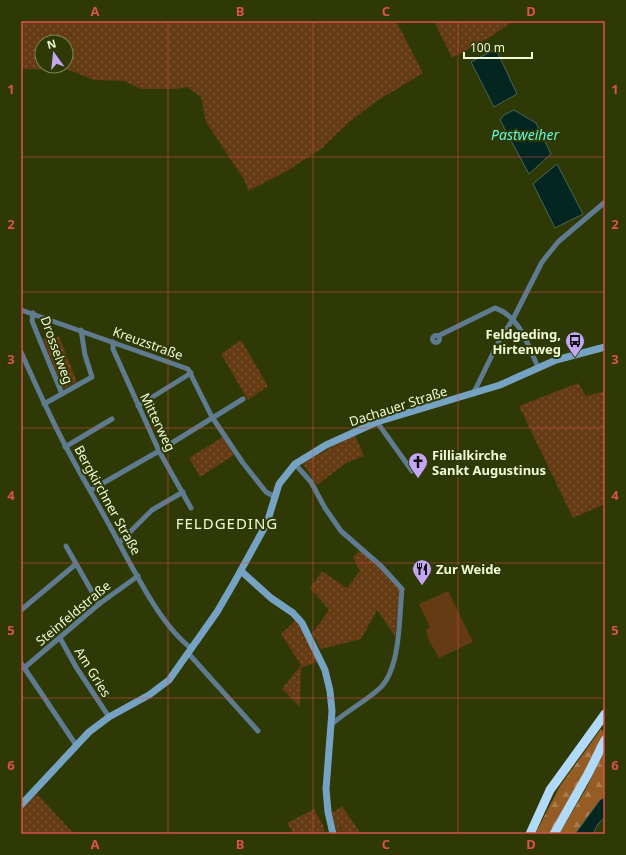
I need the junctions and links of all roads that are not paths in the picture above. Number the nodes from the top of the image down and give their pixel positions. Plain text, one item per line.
1 (605, 202) edge
2 (21, 310) edge
3 (33, 312) junction
4 (513, 319) junction
5 (81, 330) junction
6 (438, 336) dead end
7 (113, 342) junction
8 (605, 347) edge
9 (21, 352) edge
10 (538, 367) junction
11 (190, 373) junction
12 (62, 394) junction
13 (473, 394) junction
14 (243, 399) dead end
15 (44, 404) junction
16 (138, 406) junction
17 (212, 417) junction
18 (112, 419) dead end
19 (377, 422) junction
20 (65, 446) junction
21 (159, 451) junction
22 (295, 464) junction
23 (412, 471) dead end
24 (91, 490) junction
25 (183, 492) junction
26 (275, 497) junction
27 (192, 508) dead end
28 (119, 543) junction
29 (66, 546) dead end
30 (76, 564) junction
31 (241, 571) junction
32 (138, 576) junction
33 (99, 604) junction
34 (21, 610) edge
35 (60, 638) junction
36 (190, 650) junction
37 (22, 666) edge
38 (605, 714) edge
39 (109, 717) junction
40 (330, 725) junction
41 (258, 731) dead end
42 (605, 740) edge
43 (76, 745) junction
44 (21, 805) edge
45 (333, 834) edge
46 (530, 834) edge
47 (554, 834) edge

1 - 4 street
2 - 3 street, Kreuzstraße
3 - 5 street, Kreuzstraße
3 - 12 street, Drosselweg
4 - 6 street
4 - 10 street
4 - 13 street
5 - 7 street, Kreuzstraße
5 - 12 street
7 - 11 street, Kreuzstraße
7 - 16 street, Mitterweg
8 - 10 street, Dachauer Straße
9 - 15 street, Bergkirchner Straße
10 - 13 street, Dachauer Straße
11 - 16 street
11 - 17 street, Kreuzstraße
12 - 15 street
13 - 19 street, Dachauer Straße
14 - 17 street
15 - 20 street, Bergkirchner Straße
16 - 21 street, Mitterweg
17 - 21 street
17 - 26 street, Kreuzstraße
18 - 20 street
19 - 22 street, Dachauer Straße
19 - 23 street
20 - 24 street, Bergkirchner Straße
21 - 24 street
21 - 25 street, Mitterweg
22 - 26 street, Dachauer Straße
22 - 40 street
24 - 28 street, Bergkirchner Straße
25 - 27 street, Mitterweg
25 - 28 street
26 - 31 street, Dachauer Straße
28 - 32 street, Bergkirchner Straße
29 - 30 street
30 - 33 street
30 - 34 street
31 - 36 street, Dachauer Straße
31 - 40 street
32 - 33 street, Steinfeldstraße
32 - 36 street, Bergkirchner Straße
33 - 35 street, Steinfeldstraße
35 - 37 street, Steinfeldstraße
35 - 39 street, Am Gries
36 - 39 street, Dachauer Straße
36 - 41 street, Bergkirchner Straße
37 - 43 street
38 - 46 highway
39 - 43 street, Dachauer Straße
40 - 45 street
42 - 47 highway
43 - 44 street, Dachauer Straße

